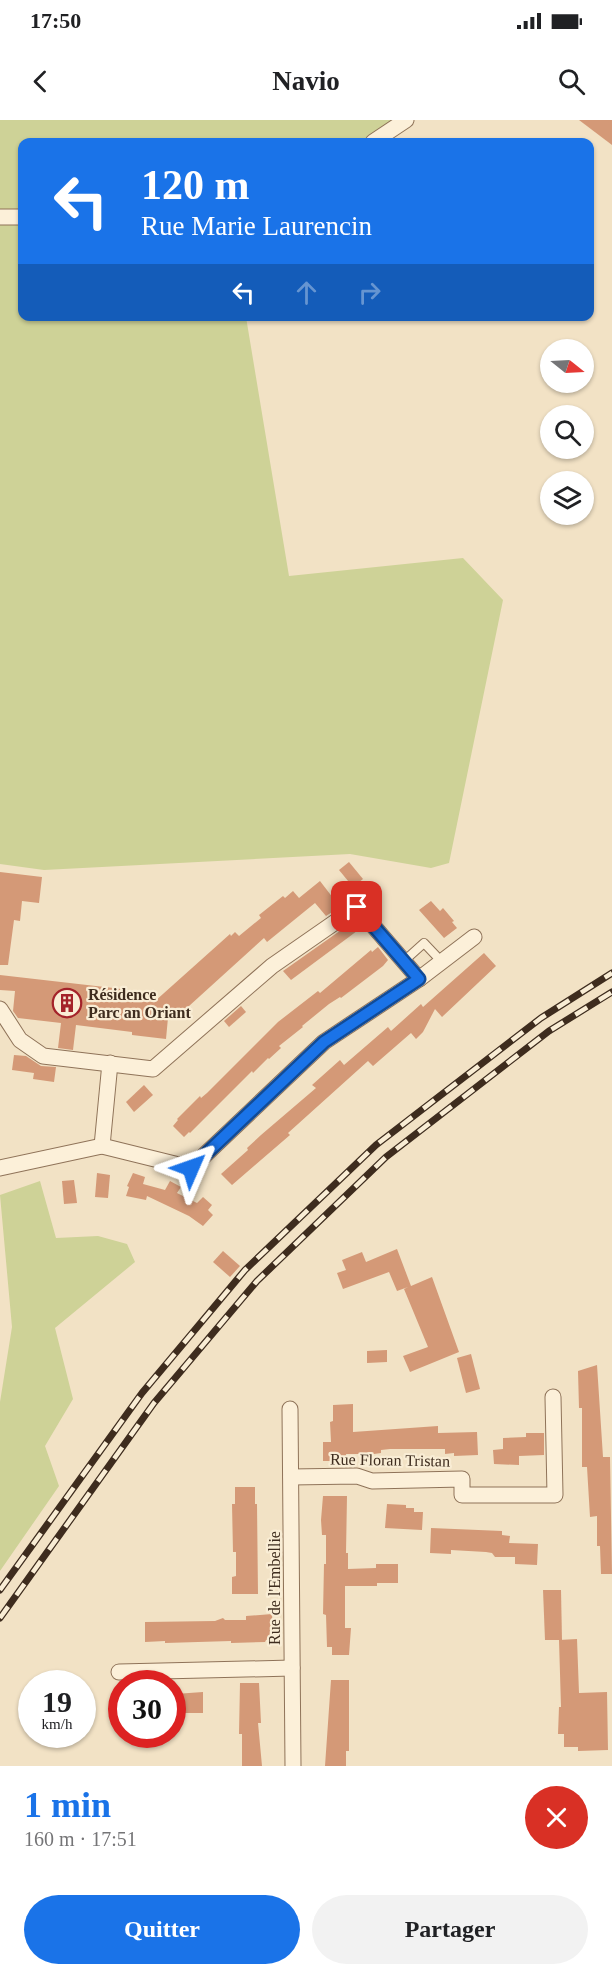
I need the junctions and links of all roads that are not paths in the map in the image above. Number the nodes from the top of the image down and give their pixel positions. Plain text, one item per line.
1 (406, 120) edge
2 (380, 138) edge
3 (0, 217) edge
4 (18, 217) edge
5 (474, 937) dead end
6 (404, 961) junction
7 (442, 962) junction
8 (419, 979) junction
9 (0, 1009) edge
10 (110, 1063) junction
11 (102, 1146) junction
12 (0, 1168) edge
13 (553, 1397) dead end
14 (290, 1409) dead end
15 (291, 1477) junction
16 (292, 1668) junction
17 (186, 1670) edge
18 (293, 1766) edge

1 - 2 street
3 - 4 street
5 - 7 street
6 - 7 lane
6 - 8 street
6 - 10 street
7 - 8 street
8 - 11 street
9 - 10 street
10 - 11 street
11 - 12 street
13 - 15 street, Rue Floran Tristan
14 - 15 street, Rue de l'Embellie
15 - 16 street, Rue de l'Embellie
16 - 17 street
16 - 18 street, Rue de l'Embellie

